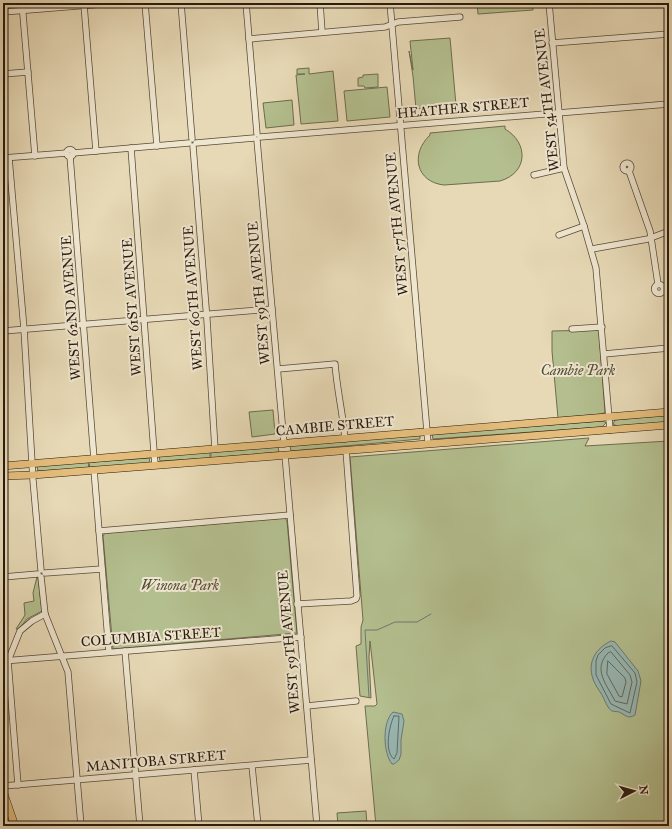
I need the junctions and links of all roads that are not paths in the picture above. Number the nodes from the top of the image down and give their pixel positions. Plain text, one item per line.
1 (22, 3) edge
2 (115, 3) edge
3 (145, 3) edge
4 (181, 3) edge
5 (246, 3) edge
6 (320, 3) edge
7 (390, 3) edge
8 (549, 3) edge
9 (84, 5) junction
10 (23, 10) junction
11 (3, 12) edge
12 (460, 17) dead end
13 (392, 24) junction
14 (322, 32) junction
15 (669, 34) edge
16 (249, 39) junction
17 (552, 43) junction
18 (28, 72) junction
19 (3, 74) edge
20 (669, 104) edge
21 (558, 113) junction
22 (401, 126) junction
23 (257, 137) junction
24 (193, 143) junction
25 (157, 146) junction
26 (131, 148) junction
27 (96, 151) junction
28 (70, 154) junction
29 (35, 156) junction
30 (6, 158) edge
31 (564, 168) junction
32 (629, 171) dead end
33 (534, 175) dead end
34 (584, 226) junction
35 (669, 231) edge
36 (559, 235) dead end
37 (652, 237) junction
38 (592, 250) junction
39 (658, 284) dead end
40 (272, 310) junction
41 (207, 315) junction
42 (146, 320) junction
43 (84, 325) junction
44 (602, 327) junction
45 (572, 329) dead end
46 (24, 330) junction
47 (3, 331) edge
48 (669, 348) edge
49 (604, 354) junction
50 (278, 369) junction
51 (669, 412) edge
52 (609, 417) junction
53 (669, 425) edge
54 (610, 430) junction
55 (427, 432) junction
56 (345, 439) junction
57 (428, 443) junction
58 (284, 447) junction
59 (215, 449) junction
60 (346, 450) junction
61 (155, 454) junction
62 (94, 459) junction
63 (32, 464) junction
64 (155, 465) junction
65 (3, 466) edge
66 (94, 470) junction
67 (33, 475) junction
68 (3, 476) edge
69 (290, 515) junction
70 (99, 531) junction
71 (102, 569) junction
72 (41, 574) junction
73 (3, 577) edge
74 (297, 604) junction
75 (45, 614) junction
76 (301, 637) junction
77 (125, 651) junction
78 (109, 652) junction
79 (62, 656) junction
80 (5, 661) edge
81 (356, 701) dead end
82 (307, 706) junction
83 (312, 760) junction
84 (252, 766) junction
85 (194, 770) junction
86 (136, 775) junction
87 (77, 780) junction
88 (18, 785) junction
89 (3, 786) edge
90 (3, 791) edge
91 (3, 814) edge
92 (7, 826) edge
93 (15, 826) edge
94 (81, 826) edge
95 (140, 826) edge
96 (199, 826) edge
97 (258, 826) edge
98 (317, 826) edge

1 - 10 street
2 - 9 street
3 - 25 street
4 - 24 street, WEST 60TH AVENUE
5 - 16 street, WEST 59TH AVENUE
6 - 14 street
7 - 13 street, WEST 57TH AVENUE
8 - 17 street, WEST 54TH AVENUE
9 - 10 street
9 - 27 street
10 - 11 street
10 - 18 street
12 - 13 street
13 - 14 street
13 - 22 street, WEST 57TH AVENUE
14 - 16 street
15 - 17 street
16 - 23 street, WEST 59TH AVENUE
17 - 21 street, WEST 54TH AVENUE
18 - 19 street
18 - 29 street
20 - 21 street, HEATHER STREET
21 - 22 street, HEATHER STREET
21 - 31 street, WEST 54TH AVENUE
22 - 23 street, HEATHER STREET
22 - 55 street, WEST 57TH AVENUE
23 - 24 street, HEATHER STREET
23 - 40 street, WEST 59TH AVENUE
24 - 25 street, HEATHER STREET
24 - 41 street, WEST 60TH AVENUE
25 - 26 street, HEATHER STREET
26 - 27 street, HEATHER STREET
26 - 42 street, WEST 61ST AVENUE
27 - 28 street, HEATHER STREET
28 - 29 street, HEATHER STREET
28 - 43 street, WEST 62ND AVENUE
29 - 30 street, HEATHER STREET
30 - 46 street
31 - 33 street
31 - 34 street, WEST 54TH AVENUE
32 - 37 street
34 - 36 street
34 - 38 street, WEST 54TH AVENUE
35 - 37 street
37 - 38 street
37 - 39 street
38 - 44 street, WEST 54TH AVENUE
40 - 41 street
40 - 50 street, WEST 59TH AVENUE
41 - 42 street
41 - 59 street, WEST 60TH AVENUE
42 - 43 street
42 - 61 street, WEST 61ST AVENUE
43 - 46 street
43 - 62 street, WEST 62ND AVENUE
44 - 45 street
44 - 49 street, WEST 54TH AVENUE
46 - 47 street
46 - 63 street
48 - 49 street
49 - 52 street, WEST 54TH AVENUE
50 - 56 street
50 - 58 street, WEST 59TH AVENUE
51 - 52 main road, CAMBIE STREET
52 - 54 street, WEST 54TH AVENUE
52 - 55 main road, CAMBIE STREET
53 - 54 main road, CAMBIE STREET
54 - 57 main road, CAMBIE STREET
55 - 56 main road, CAMBIE STREET
55 - 57 street, WEST 57TH AVENUE
56 - 58 main road, CAMBIE STREET
57 - 60 main road, CAMBIE STREET
58 - 59 main road, CAMBIE STREET
58 - 60 main road, CAMBIE STREET
58 - 64 main road, CAMBIE STREET
58 - 69 street, WEST 59TH AVENUE
59 - 61 main road, CAMBIE STREET
60 - 74 street
61 - 62 main road, CAMBIE STREET
61 - 64 street, WEST 61ST AVENUE
62 - 63 main road, CAMBIE STREET
63 - 65 main road, CAMBIE STREET
63 - 67 street
64 - 66 main road, CAMBIE STREET
66 - 67 main road, CAMBIE STREET
66 - 70 street
67 - 68 main road, CAMBIE STREET
67 - 72 street
69 - 70 street
69 - 74 street, WEST 59TH AVENUE
70 - 71 street
71 - 72 street
71 - 78 street
72 - 73 street
72 - 75 street
74 - 76 street, WEST 59TH AVENUE
75 - 79 street
75 - 80 street
76 - 77 street, COLUMBIA STREET
76 - 82 street, WEST 59TH AVENUE
77 - 78 street, COLUMBIA STREET
77 - 86 street
78 - 79 street, COLUMBIA STREET
79 - 80 street, COLUMBIA STREET
79 - 87 street
80 - 88 street
81 - 82 street
82 - 83 street, WEST 59TH AVENUE
83 - 84 street, MANITOBA STREET
83 - 98 street, WEST 59TH AVENUE
84 - 85 street, MANITOBA STREET
84 - 97 street
85 - 86 street, MANITOBA STREET
85 - 96 street
86 - 87 street, MANITOBA STREET
86 - 95 street
87 - 88 street, MANITOBA STREET
87 - 94 street
88 - 89 street, MANITOBA STREET
90 - 93 main road
91 - 92 main road

